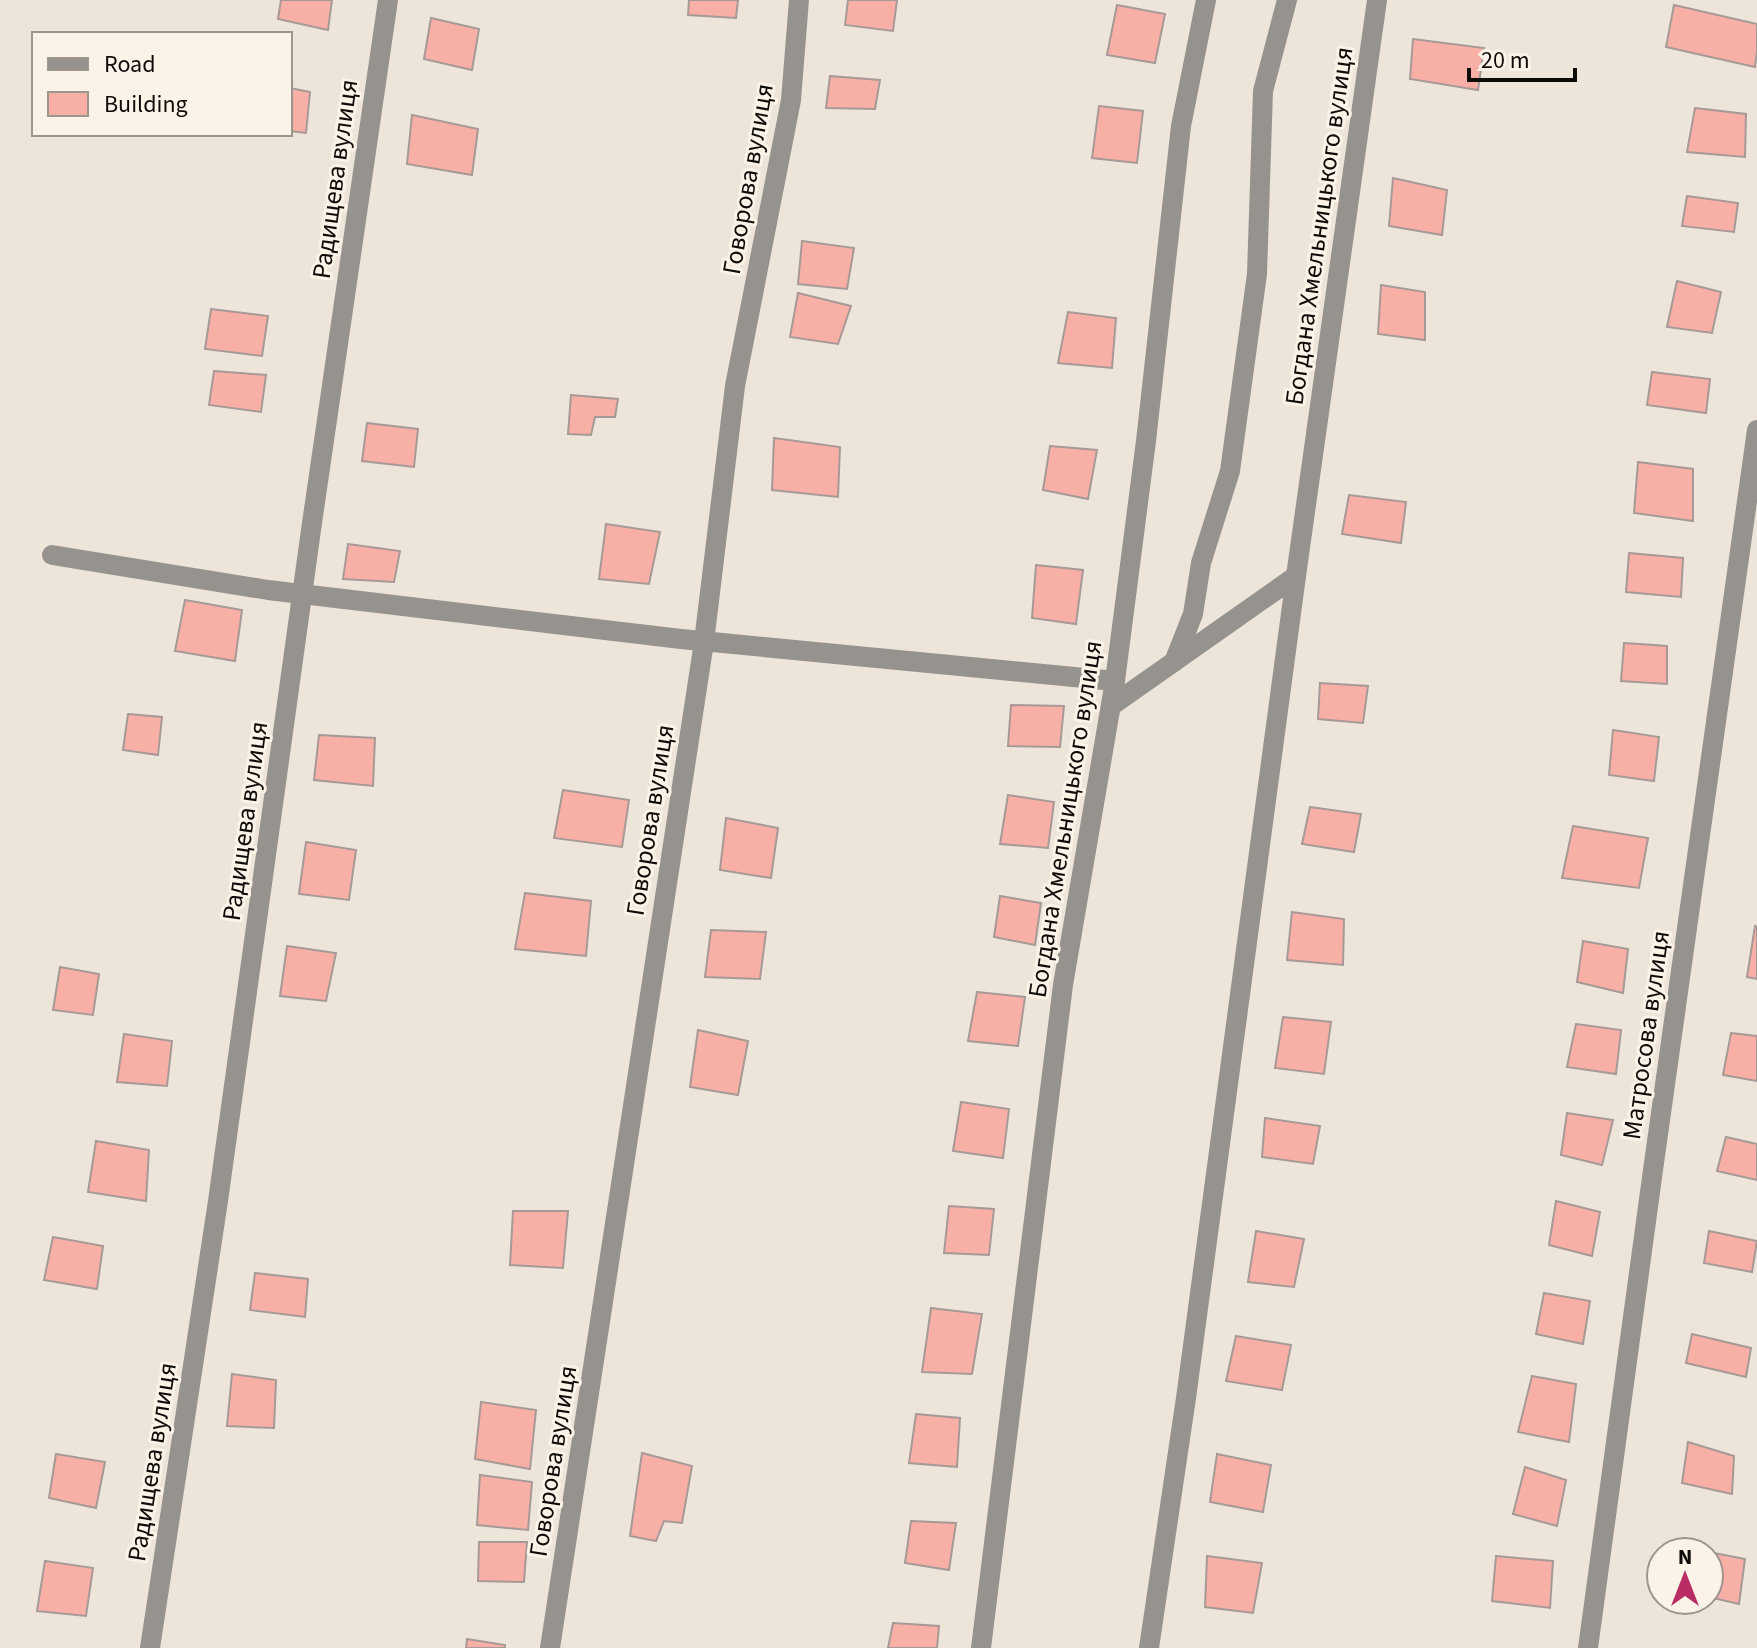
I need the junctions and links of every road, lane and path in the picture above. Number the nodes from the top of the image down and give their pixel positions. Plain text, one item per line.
1 (388, 0) edge
2 (799, 0) edge
3 (1206, 0) edge
4 (1287, 0) edge
5 (1377, 0) edge
6 (1757, 430) edge
7 (52, 555) dead end
8 (1296, 576) junction
9 (302, 594) junction
10 (704, 642) junction
11 (1174, 662) junction
12 (1115, 681) junction
13 (1111, 706) junction
14 (150, 1648) edge
15 (550, 1648) edge
16 (981, 1648) edge
17 (1149, 1648) edge
18 (1588, 1648) edge

1 - 9 street, Радищева вулиця
2 - 10 street, Говорова вулиця
3 - 12 street, Богдана Хмельницького вулиця
4 - 11 street
5 - 8 street, Богдана Хмельницького вулиця
6 - 18 street, Матросова вулиця
7 - 9 street
8 - 11 street
8 - 17 street, Богдана Хмельницького вулиця
9 - 10 street
9 - 14 street, Радищева вулиця
10 - 12 street
10 - 15 street, Говорова вулиця
11 - 13 street
12 - 13 street, Богдана Хмельницького вулиця
13 - 16 street, Богдана Хмельницького вулиця

